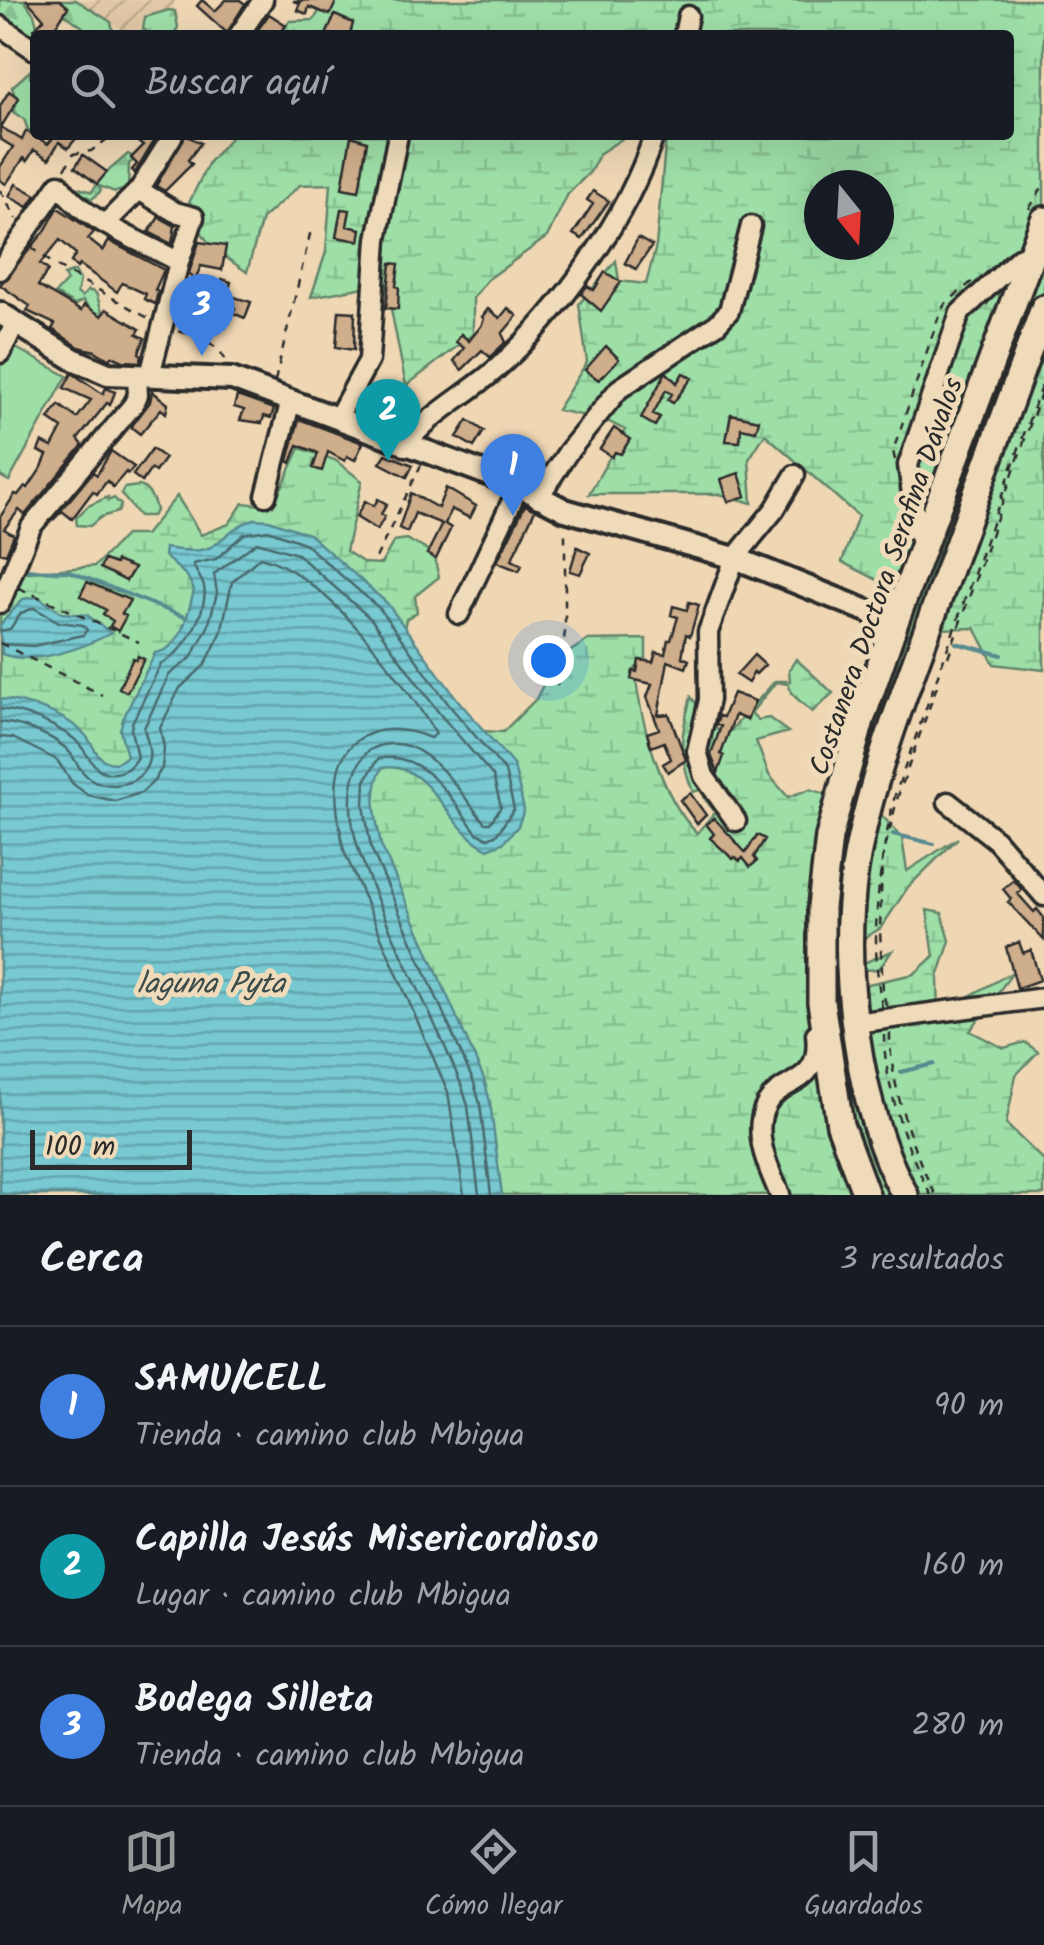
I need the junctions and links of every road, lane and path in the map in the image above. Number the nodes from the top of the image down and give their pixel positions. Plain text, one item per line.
1 (263, 0) edge
2 (0, 26) edge
3 (243, 30) edge
4 (30, 47) edge
5 (106, 140) edge
6 (170, 140) edge
7 (397, 140) edge
8 (652, 140) edge
9 (59, 184) junction
10 (0, 190) edge
11 (140, 190) junction
12 (1044, 220) edge
13 (106, 223) junction
14 (751, 226) dead end
15 (311, 230) dead end
16 (24, 238) junction
17 (1032, 253) junction
18 (179, 262) junction
19 (0, 270) edge
20 (1044, 308) edge
21 (8, 318) edge
22 (162, 325) junction
23 (0, 353) edge
24 (144, 375) junction
25 (1044, 378) edge
26 (232, 379) junction
27 (1044, 384) edge
28 (282, 396) junction
29 (338, 417) junction
30 (405, 446) junction
31 (428, 452) junction
32 (795, 475) dead end
33 (519, 486) junction
34 (266, 496) dead end
35 (538, 498) junction
36 (565, 510) junction
37 (923, 547) junction
38 (376, 558) dead end
39 (735, 558) junction
40 (9, 584) junction
41 (0, 603) edge
42 (459, 614) dead end
43 (895, 622) junction
44 (139, 642) dead end
45 (0, 644) edge
46 (918, 657) junction
47 (557, 686) dead end
48 (102, 694) dead end
49 (948, 802) dead end
50 (736, 822) dead end
51 (1044, 896) edge
52 (820, 955) junction
53 (1044, 998) edge
54 (821, 1002) junction
55 (887, 1018) junction
56 (855, 1023) junction
57 (791, 1086) junction
58 (861, 1183) edge
59 (780, 1195) edge
60 (904, 1195) edge
61 (933, 1195) edge

1 - 3 street
2 - 4 street
5 - 9 path
6 - 11 street
7 - 29 street
8 - 30 street
9 - 13 street
9 - 16 street
10 - 16 path
11 - 13 street
11 - 18 street
12 - 17 highway, Costanera Doctora Serafina Dávalos
13 - 18 street
14 - 35 street
15 - 28 path
16 - 19 street
16 - 22 path
17 - 37 highway, Costanera Doctora Serafina Dávalos
17 - 37 street
18 - 22 street
20 - 46 highway, Costanera Doctora Serafina Dávalos
21 - 23 street
21 - 24 main road
22 - 24 street
22 - 26 path
24 - 26 main road
24 - 40 street
25 - 55 path
26 - 28 main road
27 - 55 path
28 - 29 main road
28 - 34 street
29 - 30 main road
30 - 31 main road
31 - 33 main road
31 - 38 path
32 - 39 street
33 - 35 main road
33 - 42 street
35 - 36 main road
36 - 39 main road
36 - 47 path
37 - 43 highway, Costanera Doctora Serafina Dávalos
39 - 43 main road
39 - 50 street
40 - 41 street
40 - 44 path
43 - 46 highway
43 - 52 highway, Costanera Doctora Serafina Dávalos
45 - 48 path
46 - 56 highway, Costanera Doctora Serafina Dávalos
49 - 51 street
52 - 54 highway, Costanera Doctora Serafina Dávalos
52 - 57 street
53 - 55 street
54 - 56 highway
54 - 58 highway, Costanera Doctora Serafina Dávalos
55 - 56 street
55 - 61 path
56 - 60 highway, Costanera Doctora Serafina Dávalos
57 - 58 street
57 - 59 street

